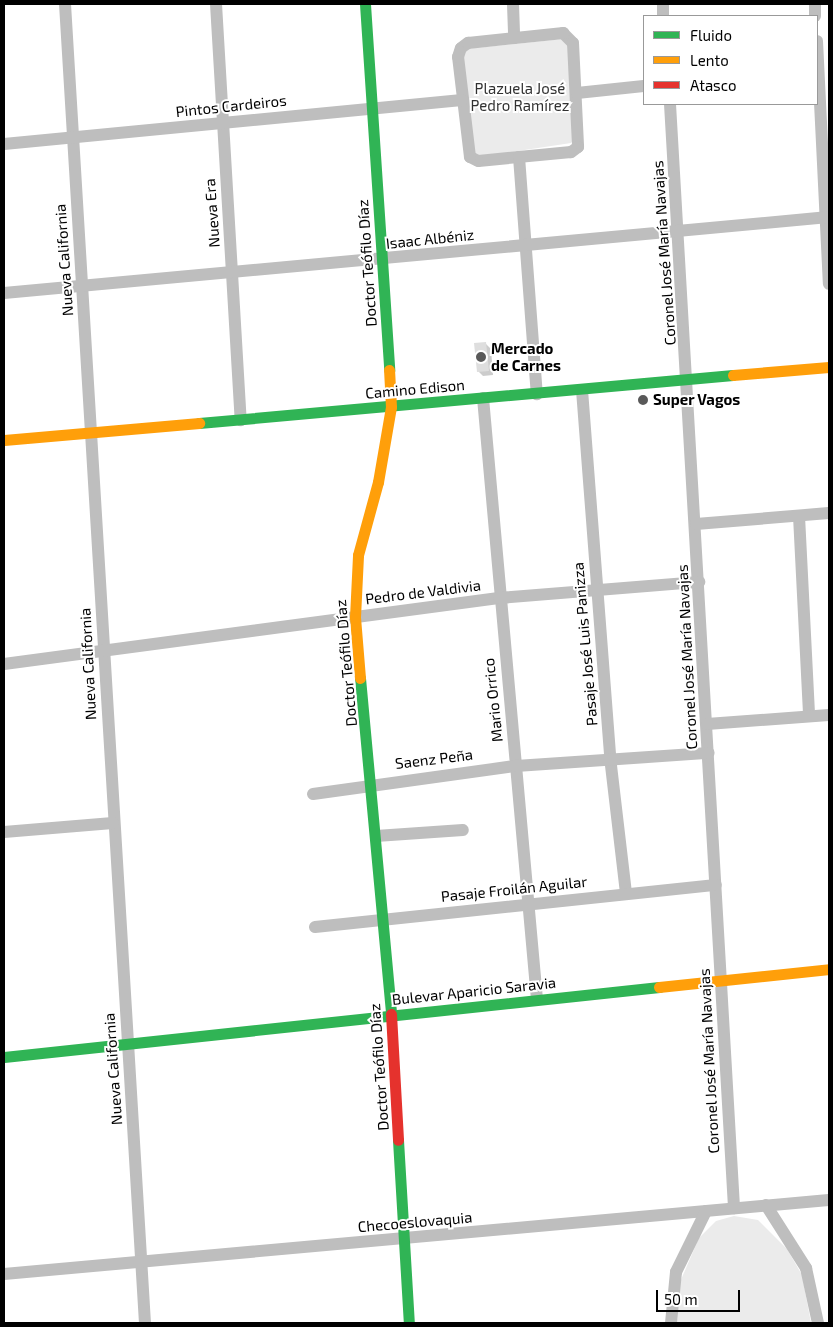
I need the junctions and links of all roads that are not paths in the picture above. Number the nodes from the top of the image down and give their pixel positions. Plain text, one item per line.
1 (65, 4) edge
2 (216, 4) edge
3 (365, 4) edge
4 (513, 4) edge
5 (514, 38) junction
6 (818, 47) edge
7 (821, 69) edge
8 (643, 86) edge
9 (577, 93) junction
10 (462, 100) junction
11 (670, 105) edge
12 (372, 108) junction
13 (223, 122) junction
14 (72, 138) junction
15 (4, 144) edge
16 (519, 157) junction
17 (828, 218) edge
18 (678, 231) junction
19 (526, 245) junction
20 (382, 260) junction
21 (232, 273) junction
22 (829, 284) edge
23 (82, 287) junction
24 (4, 294) edge
25 (829, 368) edge
26 (689, 380) junction
27 (582, 390) junction
28 (537, 394) junction
29 (483, 398) junction
30 (391, 406) junction
31 (241, 420) junction
32 (90, 433) junction
33 (4, 440) edge
34 (829, 513) edge
35 (799, 516) junction
36 (696, 524) junction
37 (699, 582) junction
38 (596, 591) junction
39 (499, 598) junction
40 (355, 617) junction
41 (104, 654) junction
42 (4, 664) edge
43 (829, 715) edge
44 (809, 716) junction
45 (707, 724) junction
46 (709, 753) junction
47 (610, 757) junction
48 (516, 766) junction
49 (371, 783) junction
50 (313, 794) dead end
51 (114, 823) junction
52 (463, 830) dead end
53 (4, 832) edge
54 (376, 836) junction
55 (716, 885) junction
56 (626, 894) junction
57 (530, 904) junction
58 (383, 918) junction
59 (315, 927) dead end
60 (829, 969) edge
61 (720, 980) junction
62 (537, 999) junction
63 (391, 1015) junction
64 (128, 1044) junction
65 (4, 1057) edge
66 (829, 1200) edge
67 (766, 1205) junction
68 (734, 1208) junction
69 (706, 1211) junction
70 (405, 1240) junction
71 (141, 1261) junction
72 (4, 1274) edge
73 (145, 1323) edge
74 (409, 1323) edge
75 (671, 1323) edge
76 (818, 1323) edge

1 - 14 street, Nueva California
2 - 13 street, Nueva Era
3 - 12 street, Doctor Teófilo Díaz
4 - 5 street
5 - 9 street
5 - 10 street
6 - 7 street
7 - 17 street
8 - 9 street
9 - 16 street
10 - 12 street, Pintos Cardeiros
10 - 16 street
11 - 18 street, Coronel José María Navajas
12 - 13 street, Pintos Cardeiros
12 - 20 street, Doctor Teófilo Díaz
13 - 14 street, Pintos Cardeiros
13 - 21 street, Nueva Era
14 - 15 street, Pintos Cardeiros
14 - 23 street, Nueva California
16 - 19 street
17 - 18 street, Isaac Albéniz
17 - 22 street
18 - 19 street, Isaac Albéniz
18 - 26 street, Coronel José María Navajas
19 - 20 street, Isaac Albéniz
19 - 28 street
20 - 21 street, Isaac Albéniz
20 - 30 street, Doctor Teófilo Díaz
21 - 23 street, Isaac Albéniz
21 - 31 street, Nueva Era
23 - 24 street, Isaac Albéniz
23 - 32 street, Nueva California
25 - 26 street, Camino Edison
26 - 27 street, Camino Edison
26 - 36 street, Coronel José María Navajas
27 - 28 street, Camino Edison
27 - 38 street, Pasaje José Luis Panizza
28 - 29 street, Camino Edison
29 - 30 street, Camino Edison
29 - 39 street, Mario Orrico
30 - 31 street, Camino Edison
30 - 40 street, Doctor Teófilo Díaz
31 - 32 street, Camino Edison
32 - 33 street, Camino Edison
32 - 41 street, Nueva California
34 - 35 street
35 - 36 street
35 - 44 street
36 - 37 street, Coronel José María Navajas
37 - 38 street, Pedro de Valdivia
37 - 45 street, Coronel José María Navajas
38 - 39 street, Pedro de Valdivia
38 - 47 street, Pasaje José Luis Panizza
39 - 40 street, Pedro de Valdivia
39 - 48 street, Mario Orrico
40 - 41 street, Pedro de Valdivia
40 - 49 street, Doctor Teófilo Díaz
41 - 42 street, Pedro de Valdivia
41 - 51 street, Nueva California
43 - 44 street
44 - 45 street
45 - 46 street, Coronel José María Navajas
46 - 47 street, Saenz Peña
46 - 55 street, Coronel José María Navajas
47 - 48 street, Saenz Peña
47 - 56 street, Pasaje José Luis Panizza
48 - 49 street, Saenz Peña
48 - 57 street, Mario Orrico
49 - 50 street, Saenz Peña
49 - 54 street, Doctor Teófilo Díaz
51 - 53 street
51 - 64 street, Nueva California
52 - 54 street
54 - 58 street, Doctor Teófilo Díaz
55 - 56 street, Pasaje Froilán Aguilar
55 - 61 street, Coronel José María Navajas
56 - 57 street, Pasaje Froilán Aguilar
57 - 58 street, Pasaje Froilán Aguilar
57 - 62 street, Mario Orrico
58 - 59 street, Pasaje Froilán Aguilar
58 - 63 street, Doctor Teófilo Díaz
60 - 61 street, Bulevar Aparicio Saravia
61 - 62 street, Bulevar Aparicio Saravia
61 - 68 street, Coronel José María Navajas
62 - 63 street, Bulevar Aparicio Saravia
63 - 64 street, Bulevar Aparicio Saravia
63 - 70 street, Doctor Teófilo Díaz
64 - 65 street, Bulevar Aparicio Saravia
64 - 71 street, Nueva California
66 - 67 street, Checoeslovaquia
67 - 68 street, Checoeslovaquia
67 - 76 street
68 - 69 street, Checoeslovaquia
69 - 70 street, Checoeslovaquia
69 - 75 street
70 - 71 street, Checoeslovaquia
70 - 74 street, Doctor Teófilo Díaz
71 - 72 street, Checoeslovaquia
71 - 73 street, Nueva California

